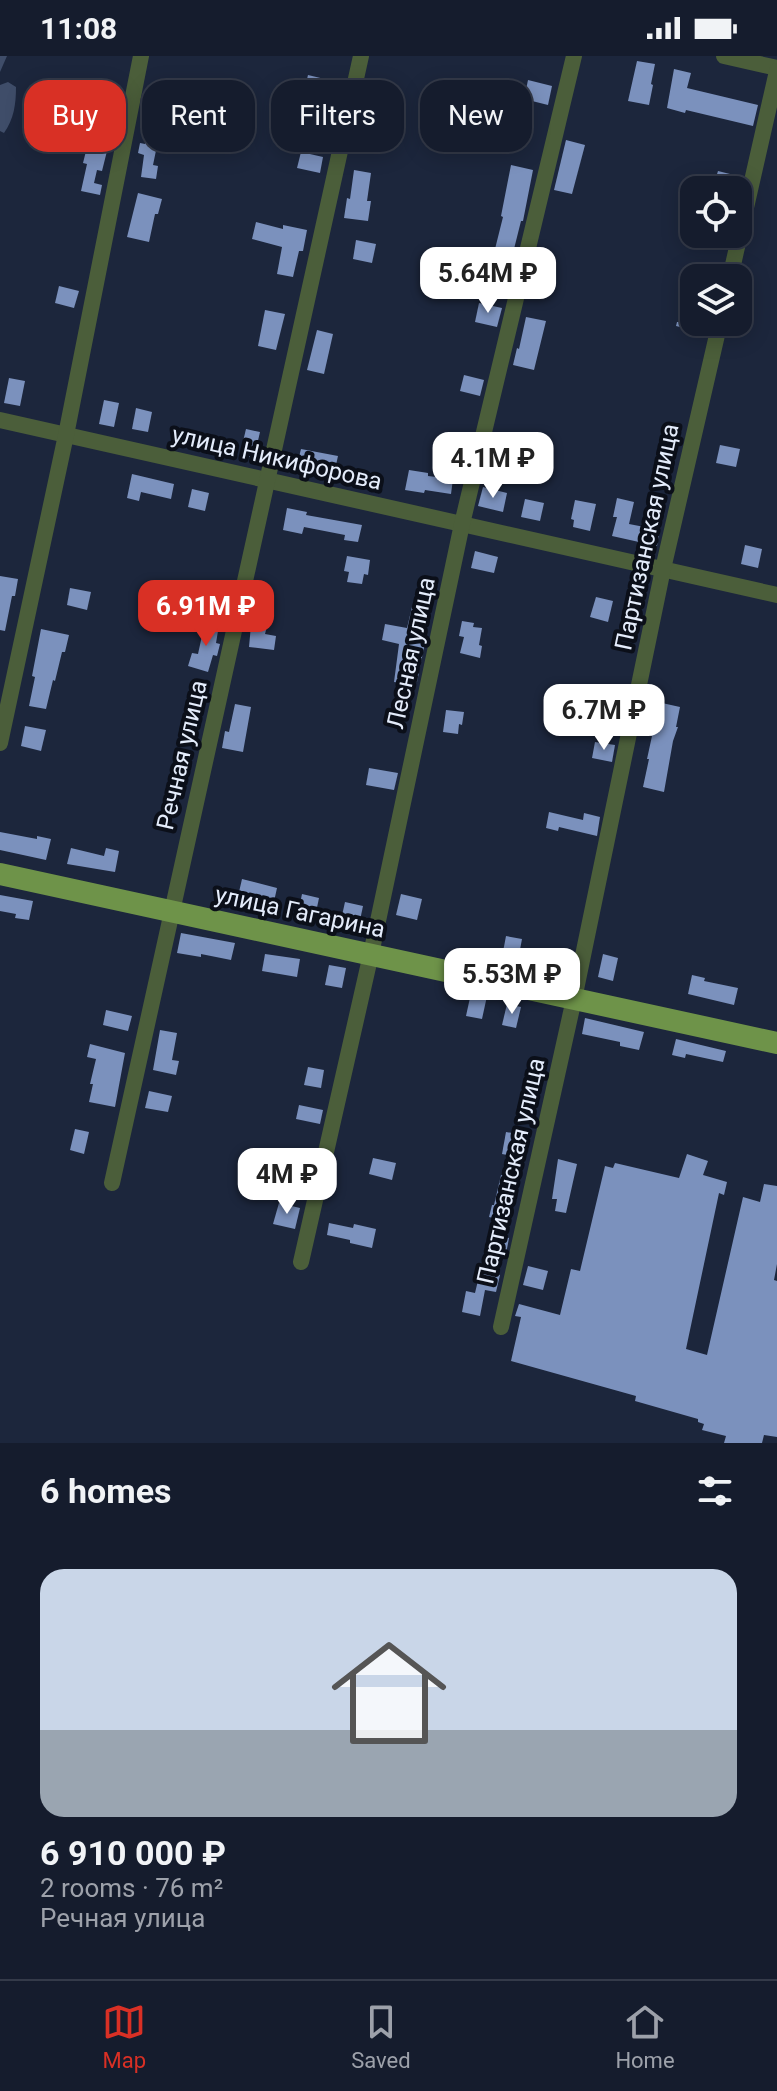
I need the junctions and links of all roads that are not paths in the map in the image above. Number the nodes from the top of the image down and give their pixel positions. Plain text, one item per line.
1 (141, 56) edge
2 (361, 56) edge
3 (574, 56) edge
4 (724, 56) edge
5 (777, 70) edge
6 (733, 264) edge
7 (717, 336) edge
8 (0, 420) edge
9 (66, 435) junction
10 (268, 481) junction
11 (462, 524) junction
12 (663, 569) junction
13 (777, 595) edge
14 (0, 743) edge
15 (0, 874) edge
16 (171, 911) junction
17 (371, 954) junction
18 (574, 999) junction
19 (777, 1043) edge
20 (112, 1183) dead end
21 (301, 1262) dead end
22 (501, 1327) dead end

1 - 9 street
2 - 10 street, Речная улица
3 - 11 street, Лесная улица
4 - 5 street
5 - 6 street
7 - 12 street, Партизанская улица
8 - 9 street, улица Никифорова
9 - 10 street, улица Никифорова
9 - 14 street
10 - 11 street, улица Никифорова
10 - 16 street, Речная улица
11 - 12 street, улица Никифорова
11 - 17 street, Лесная улица
12 - 13 street, улица Никифорова
12 - 18 street, Партизанская улица
15 - 16 main road, улица Гагарина
16 - 17 main road, улица Гагарина
16 - 20 street, Речная улица
17 - 18 main road, улица Гагарина
17 - 21 street, Лесная улица
18 - 19 main road, улица Гагарина
18 - 22 street, Партизанская улица

